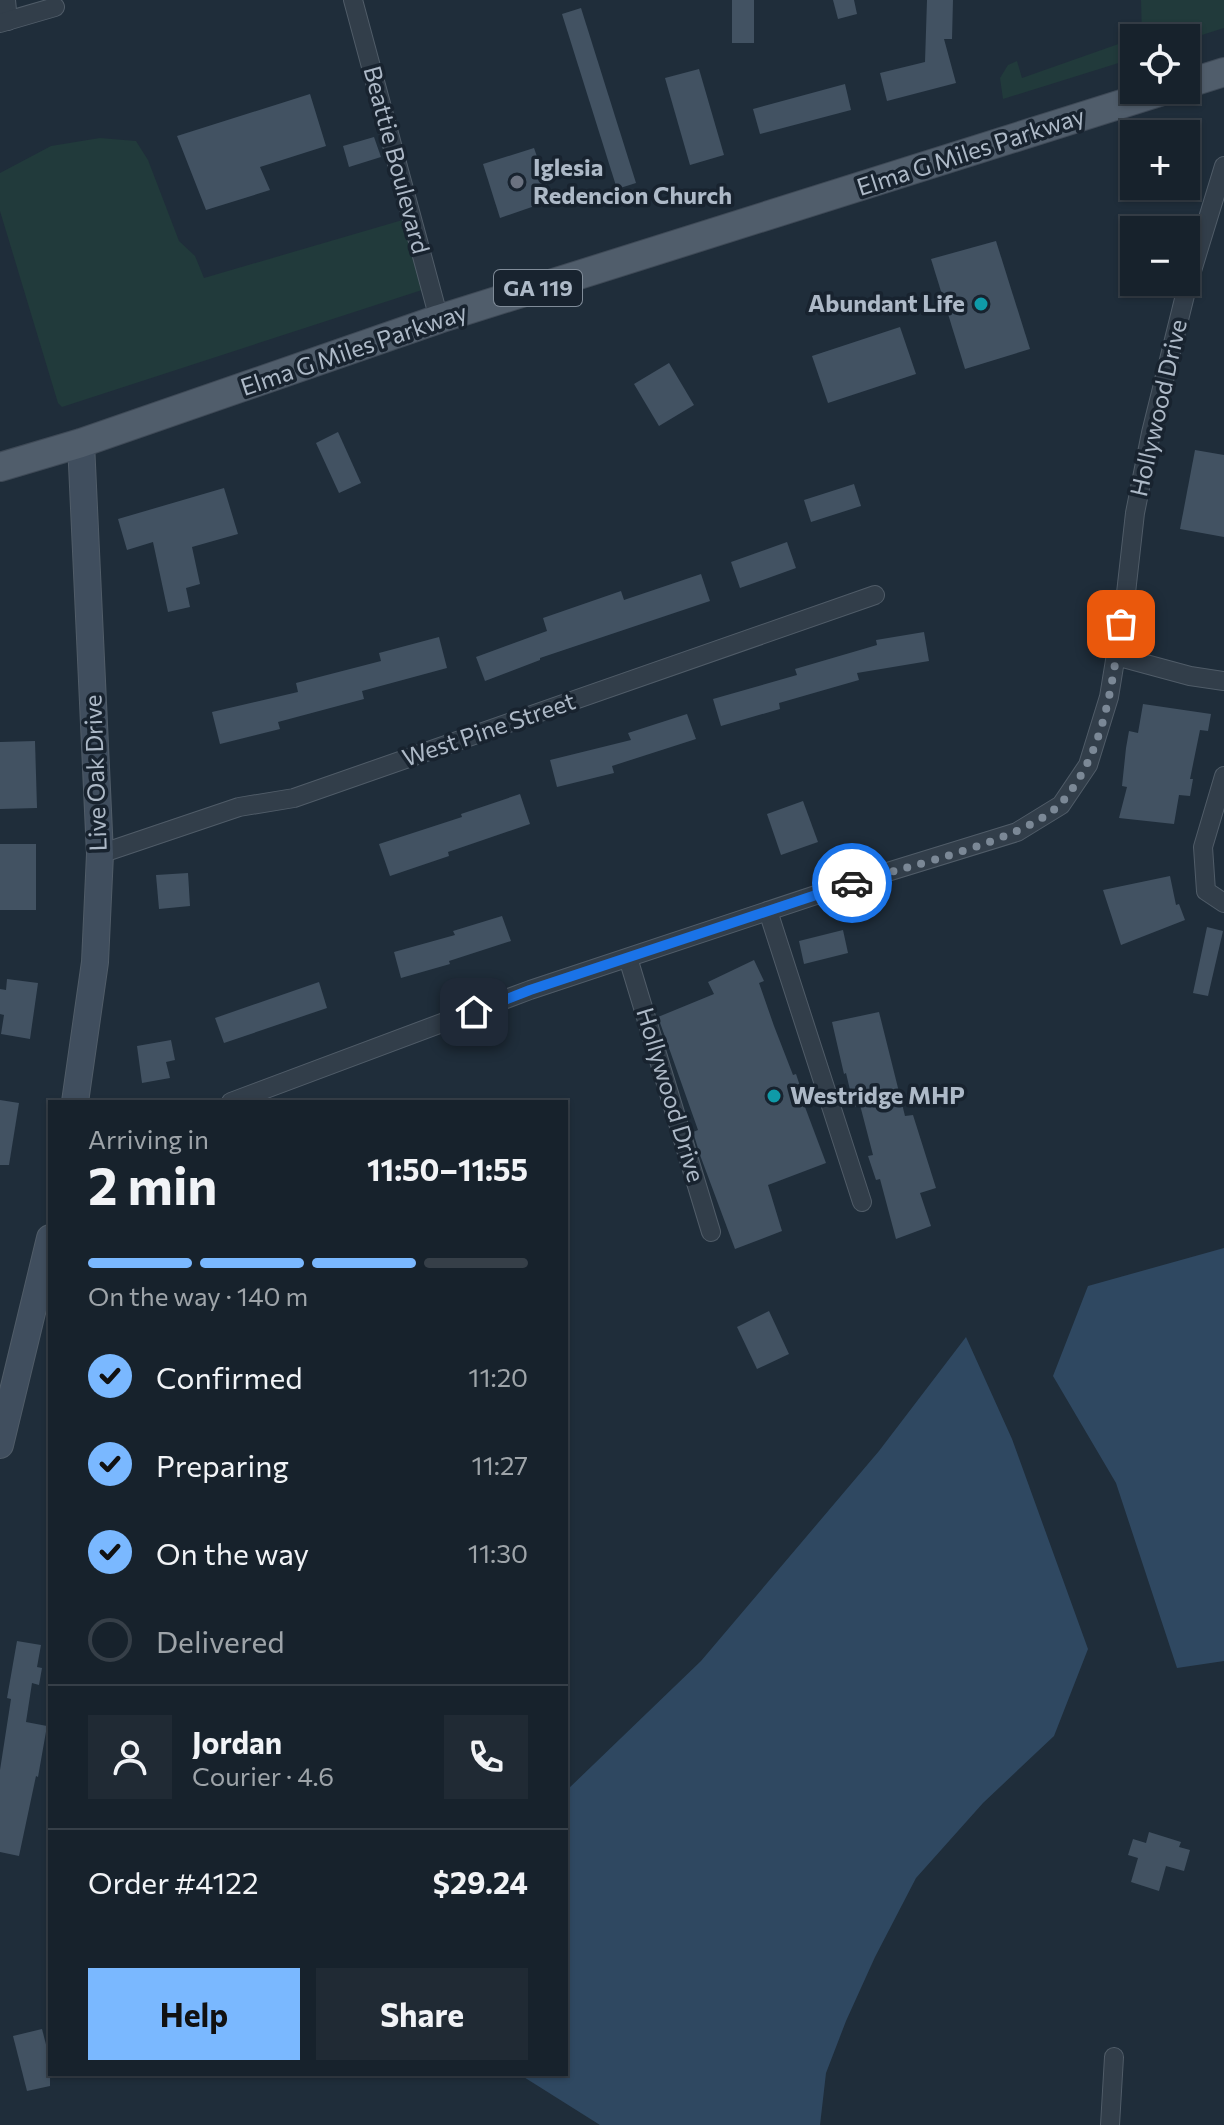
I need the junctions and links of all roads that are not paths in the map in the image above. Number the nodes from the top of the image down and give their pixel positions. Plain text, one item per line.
1 (6, 0) edge
2 (353, 0) edge
3 (55, 7) dead end
4 (4, 22) edge
5 (1224, 72) edge
6 (1200, 80) edge
7 (1122, 104) edge
8 (1224, 166) edge
9 (439, 319) junction
10 (81, 443) junction
11 (0, 467) edge
12 (875, 595) dead end
13 (1116, 656) junction
14 (1224, 681) edge
15 (1224, 776) edge
16 (100, 854) junction
17 (1224, 903) edge
18 (768, 911) junction
19 (628, 958) junction
20 (75, 1100) edge
21 (236, 1100) edge
22 (862, 1202) dead end
23 (711, 1232) dead end
24 (48, 1246) edge
25 (0, 1445) edge
26 (1114, 2057) dead end
27 (1110, 2125) edge

1 - 4 street
2 - 9 street, Beattie Boulevard
3 - 4 street
5 - 6 main road
7 - 9 main road, Elma G Miles Parkway / GA 119
8 - 13 street, Hollywood Drive
9 - 10 main road, Elma G Miles Parkway / GA 119
10 - 11 main road, Elma G Miles Parkway / GA 119
10 - 16 street, Live Oak Drive
12 - 16 street, West Pine Street
13 - 14 street
13 - 18 street, Hollywood Drive
15 - 17 street
16 - 20 street, Live Oak Drive
18 - 19 street, Hollywood Drive
18 - 22 street
19 - 21 street, Hollywood Drive
19 - 23 street, Hollywood Drive
24 - 25 street
26 - 27 street

